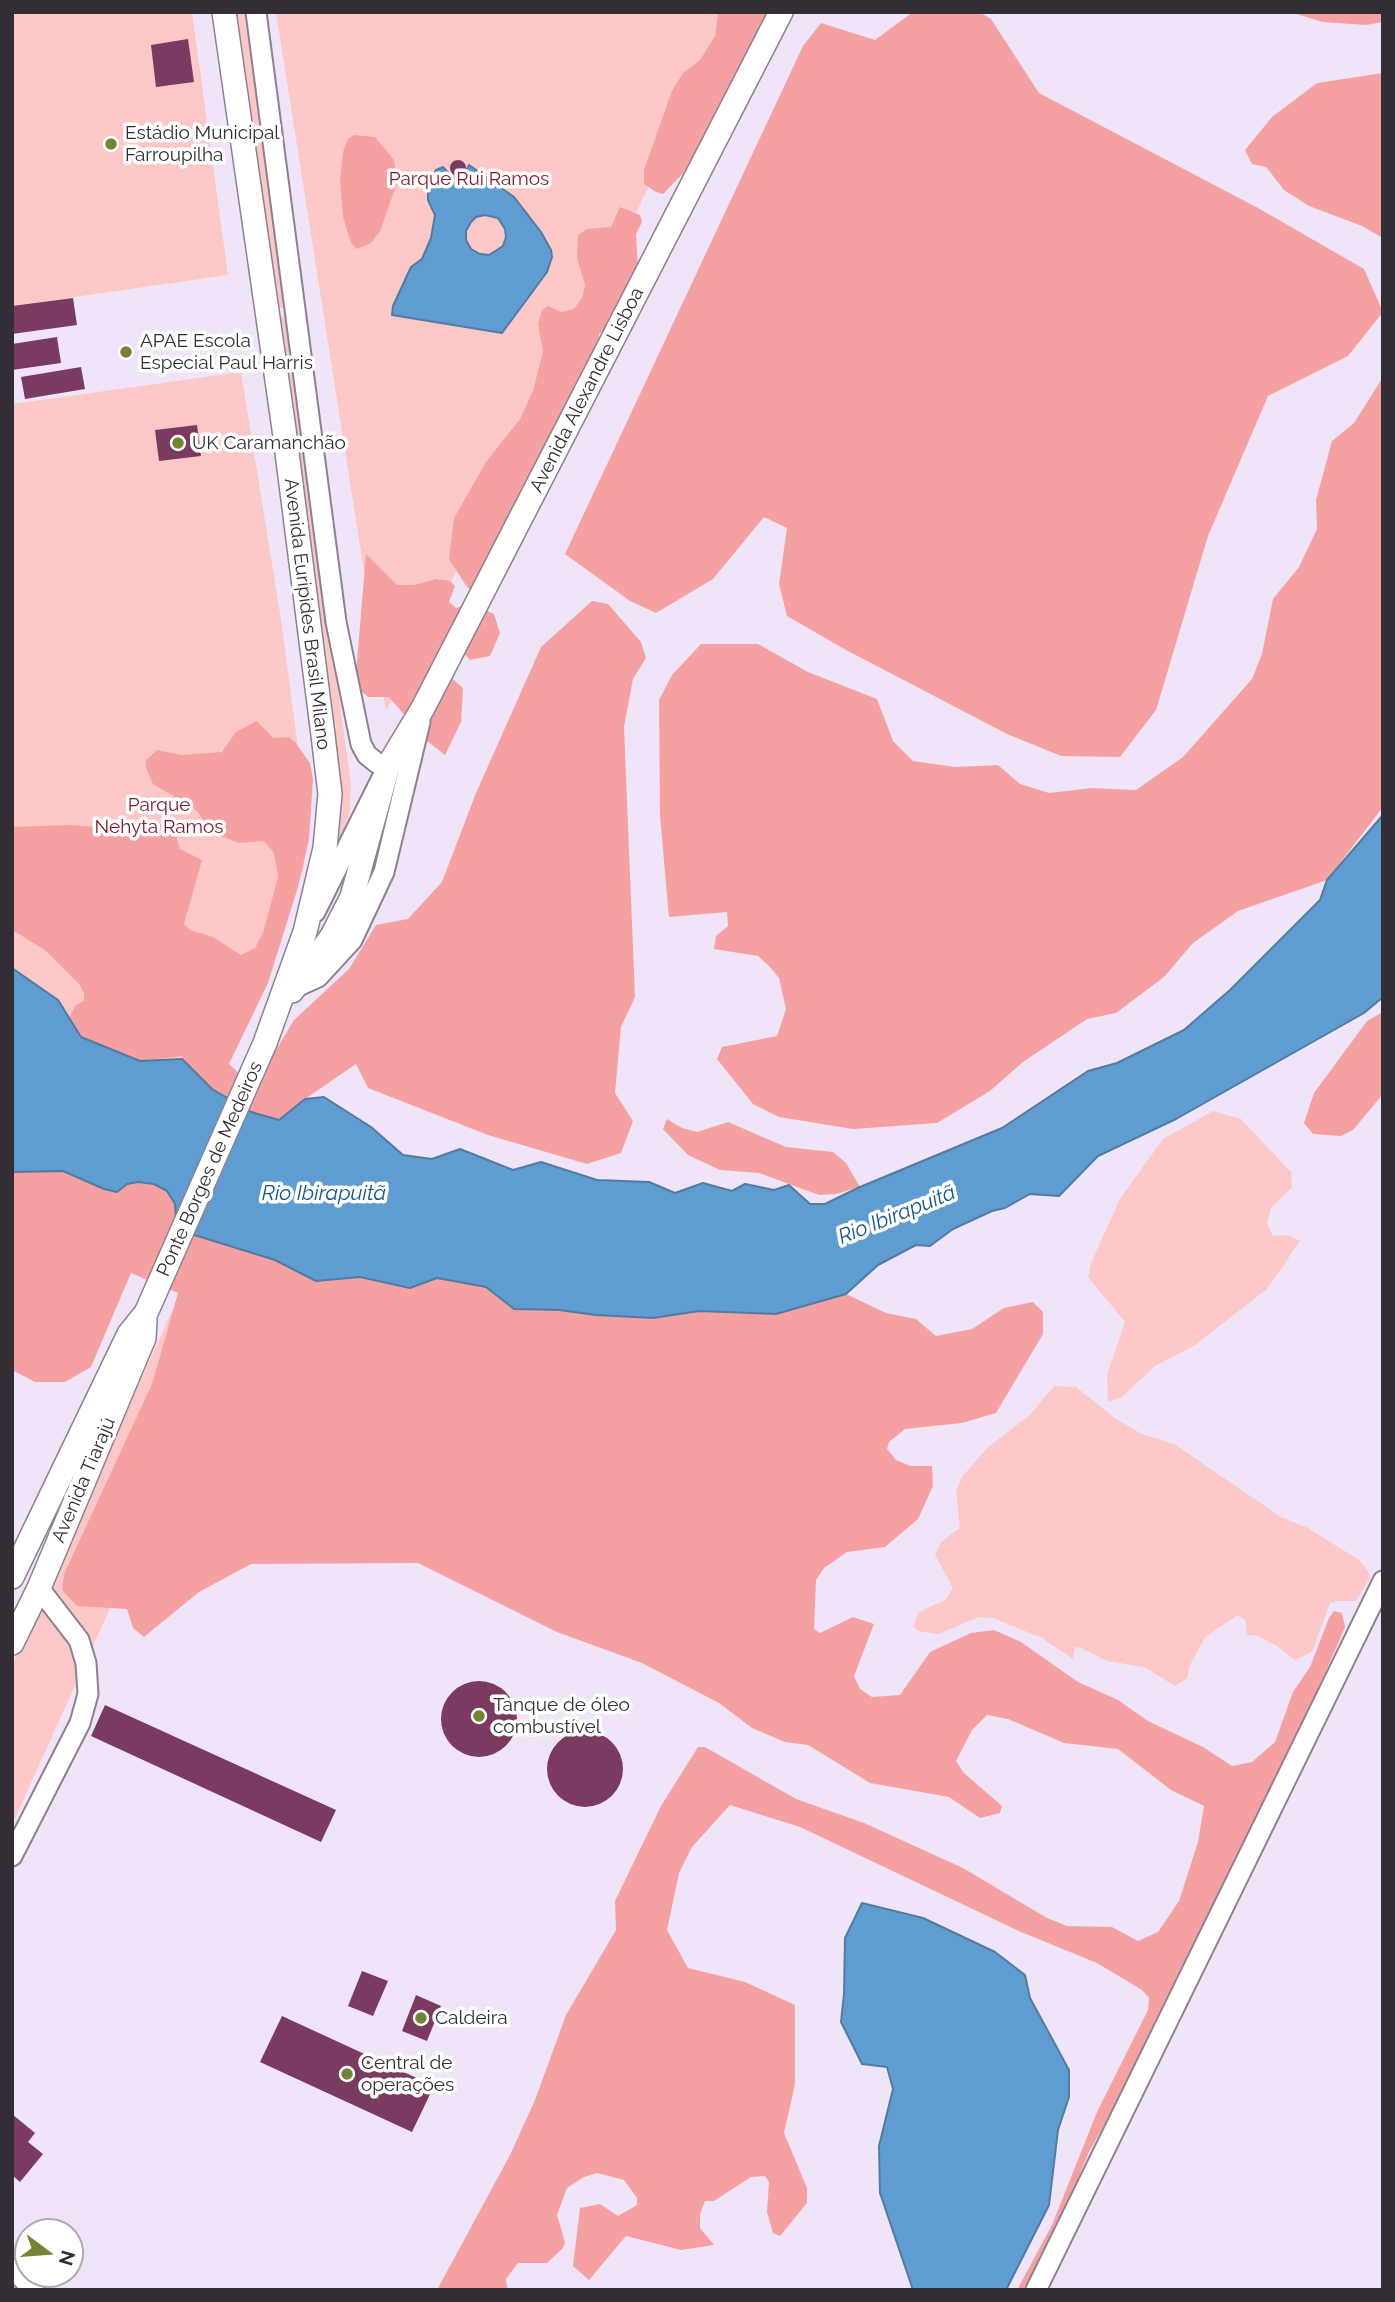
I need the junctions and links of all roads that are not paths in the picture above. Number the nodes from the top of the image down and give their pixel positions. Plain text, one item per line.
1 (224, 12) edge
2 (256, 12) edge
3 (781, 12) edge
4 (423, 708) junction
5 (388, 766) junction
6 (305, 932) junction
7 (288, 995) junction
8 (265, 1043) joint
9 (150, 1304) junction
10 (12, 1577) edge
11 (1383, 1581) edge
12 (38, 1588) junction
13 (12, 1643) edge
14 (12, 1856) edge
15 (12, 2269) edge
16 (34, 2290) edge
17 (1036, 2290) edge

1 - 6 main road, Avenida Euripides Brasil Milano
2 - 5 street, Avenida Euripides Brasil Milano
3 - 4 main road, Avenida Alexandre Lisboa
4 - 5 main road, Avenida Alexandre Lisboa
4 - 7 street
5 - 6 street
5 - 7 main road, Avenida Euripides Brasil Milano
6 - 7 main road, Avenida Euripides Brasil Milano
7 - 8 main road, Avenida Euripides Brasil Milano
8 - 9 main road, Ponte Borges de Medeiros
9 - 10 main road, Avenida Tiarajú
9 - 12 main road, Avenida Tiarajú
11 - 17 street
12 - 13 main road, Avenida Tiarajú
12 - 14 street
15 - 16 street

